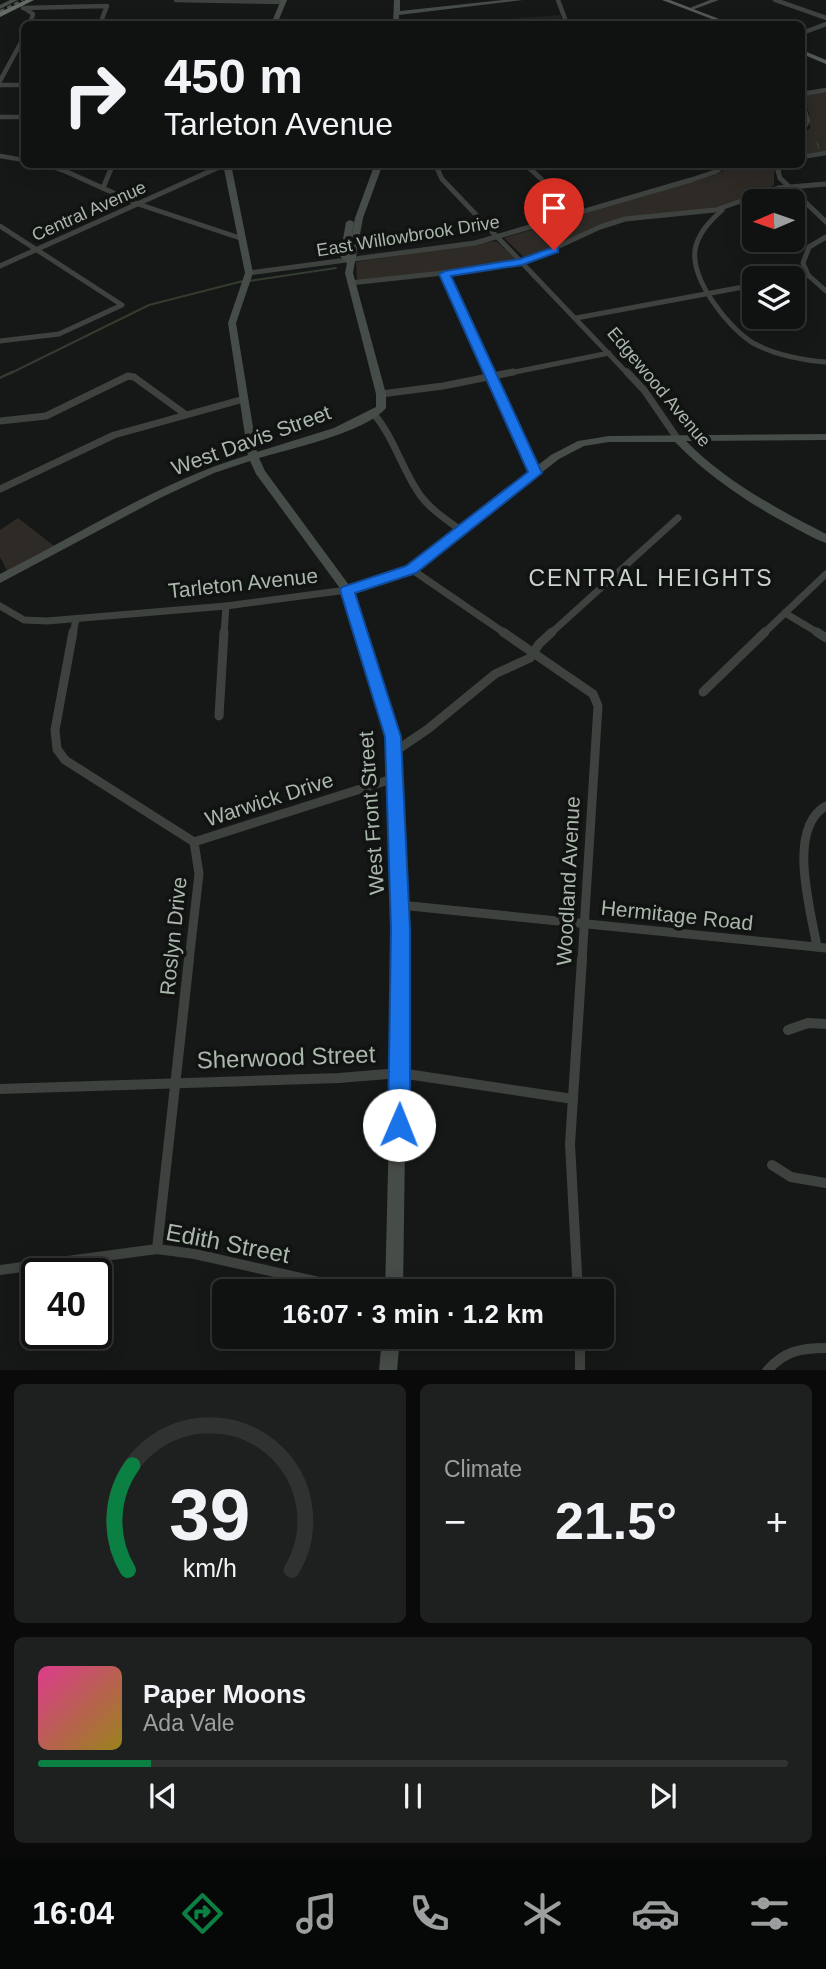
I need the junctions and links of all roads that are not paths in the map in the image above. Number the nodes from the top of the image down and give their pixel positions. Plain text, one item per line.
1 (31, 0) edge
2 (176, 0) edge
3 (397, 0) edge
4 (520, 0) edge
5 (558, 0) edge
6 (666, 0) edge
7 (716, 0) edge
8 (775, 0) edge
9 (283, 1) edge
10 (18, 5) edge
11 (0, 7) edge
12 (690, 9) junction
13 (397, 13) junction
14 (0, 15) edge
15 (31, 21) edge
16 (101, 21) edge
17 (275, 21) edge
18 (396, 21) edge
19 (566, 21) edge
20 (721, 21) edge
21 (826, 21) edge
22 (805, 32) edge
23 (21, 43) edge
24 (805, 53) edge
25 (826, 62) edge
26 (0, 83) edge
27 (21, 85) edge
28 (826, 90) edge
29 (805, 94) edge
30 (0, 117) edge
31 (21, 117) edge
32 (826, 153) edge
33 (0, 156) edge
34 (805, 157) edge
35 (21, 158) edge
36 (52, 168) edge
37 (111, 168) edge
38 (218, 168) edge
39 (228, 168) edge
40 (371, 168) edge
41 (437, 168) edge
42 (528, 168) edge
43 (722, 168) edge
44 (779, 168) edge
45 (826, 184) edge
46 (789, 186) junction
47 (103, 188) junction
48 (138, 204) junction
49 (724, 208) junction
50 (579, 214) junction
51 (688, 214) junction
52 (706, 222) junction
53 (826, 222) edge
54 (0, 226) edge
55 (826, 237) edge
56 (243, 239) junction
57 (502, 241) junction
58 (36, 250) junction
59 (349, 261) junction
60 (522, 262) junction
61 (0, 266) edge
62 (445, 274) junction
63 (808, 275) junction
64 (805, 276) edge
65 (248, 279) junction
66 (350, 283) junction
67 (742, 287) edge
68 (826, 291) edge
69 (709, 293) junction
70 (576, 318) junction
71 (0, 341) edge
72 (609, 353) junction
73 (826, 362) edge
74 (491, 376) junction
75 (381, 394) junction
76 (244, 399) junction
77 (185, 414) junction
78 (374, 414) junction
79 (0, 421) edge
80 (826, 437) edge
81 (677, 438) junction
82 (253, 456) junction
83 (535, 473) junction
84 (0, 489) edge
85 (678, 518) dead end
86 (462, 531) junction
87 (826, 539) edge
88 (411, 569) junction
89 (826, 574) edge
90 (0, 579) edge
91 (347, 590) junction
92 (0, 606) edge
93 (226, 606) junction
94 (785, 613) junction
95 (76, 619) junction
96 (826, 638) edge
97 (534, 652) junction
98 (703, 692) dead end
99 (219, 716) dead end
100 (394, 752) junction
101 (395, 779) junction
102 (826, 806) edge
103 (194, 842) junction
104 (400, 905) junction
105 (585, 923) junction
106 (821, 947) edge
107 (826, 1024) edge
108 (788, 1030) dead end
109 (400, 1073) junction
110 (174, 1083) junction
111 (0, 1089) edge
112 (573, 1099) junction
113 (772, 1165) dead end
114 (826, 1183) edge
115 (157, 1249) junction
116 (0, 1270) edge
117 (306, 1279) edge
118 (394, 1279) edge
119 (577, 1279) edge
120 (826, 1348) edge
121 (390, 1349) edge
122 (580, 1349) edge
123 (388, 1370) edge
124 (580, 1370) edge
125 (767, 1370) edge

1 - 10 highway
2 - 9 street
3 - 13 street
4 - 13 street
5 - 19 street
6 - 12 main road
7 - 12 street
8 - 21 street
9 - 17 street
10 - 11 street
10 - 14 highway
10 - 15 street
10 - 16 street
12 - 20 main road
13 - 18 street
21 - 22 street
23 - 26 street
24 - 25 main road
26 - 27 street
28 - 29 street
30 - 31 street
32 - 34 street
33 - 35 street
36 - 47 street
37 - 47 street
38 - 48 street, Central Avenue
39 - 56 street
40 - 59 street
41 - 57 street, Edgewood Avenue
42 - 50 street
43 - 50 street, East Willowbrook Drive
44 - 46 street
45 - 46 street
46 - 49 street
46 - 53 street
47 - 48 street
48 - 56 street
48 - 58 street, Central Avenue
49 - 51 street
49 - 52 street
50 - 57 street, East Willowbrook Drive
51 - 52 street
51 - 60 street
52 - 69 street
54 - 58 street
55 - 63 street
56 - 65 street
57 - 59 street, East Willowbrook Drive
57 - 60 street, Edgewood Avenue
58 - 61 street, Central Avenue
58 - 71 street
59 - 65 street, East Willowbrook Drive
59 - 66 street
60 - 62 street
60 - 70 street, Edgewood Avenue
62 - 66 street
62 - 74 street
63 - 64 street
63 - 68 street
65 - 76 street, West Front Street
66 - 75 street
67 - 69 street
69 - 70 street
69 - 73 street
70 - 72 street, Edgewood Avenue
72 - 74 street
72 - 81 street, Edgewood Avenue
74 - 75 street
74 - 83 street
75 - 78 street
76 - 77 street
76 - 82 street, West Front Street
77 - 79 street
77 - 84 street
78 - 82 street, West Davis Street
78 - 86 street
80 - 81 street, Tarleton Avenue
81 - 83 street, Tarleton Avenue
81 - 87 street, Edgewood Avenue
82 - 90 street, West Davis Street
82 - 91 street, West Front Street
83 - 86 street, Tarleton Avenue
85 - 97 street
86 - 88 street, Tarleton Avenue
88 - 91 street, Tarleton Avenue
88 - 97 street, Woodland Avenue
89 - 94 street
91 - 93 street, Tarleton Avenue
91 - 100 street, West Front Street
92 - 95 street, Tarleton Avenue
93 - 95 street, Tarleton Avenue
93 - 99 street
94 - 96 street
94 - 98 street
95 - 103 street
97 - 100 street
97 - 105 street, Woodland Avenue
100 - 101 street, West Front Street
101 - 103 street, Warwick Drive
101 - 104 street, West Front Street
102 - 106 street
103 - 110 street, Roslyn Drive
104 - 105 street, Hermitage Road
104 - 109 street, West Front Street
105 - 106 street, Hermitage Road
105 - 112 street, Woodland Avenue
107 - 108 street
109 - 110 street, Sherwood Street
109 - 112 street, Sherwood Street
109 - 118 street, West Front Street
110 - 111 street, Sherwood Street
110 - 115 street, Roslyn Drive
112 - 119 street, Woodland Avenue
113 - 114 street
115 - 116 street, Edith Street
115 - 117 street, Edith Street
120 - 125 street
121 - 123 street
122 - 124 street

